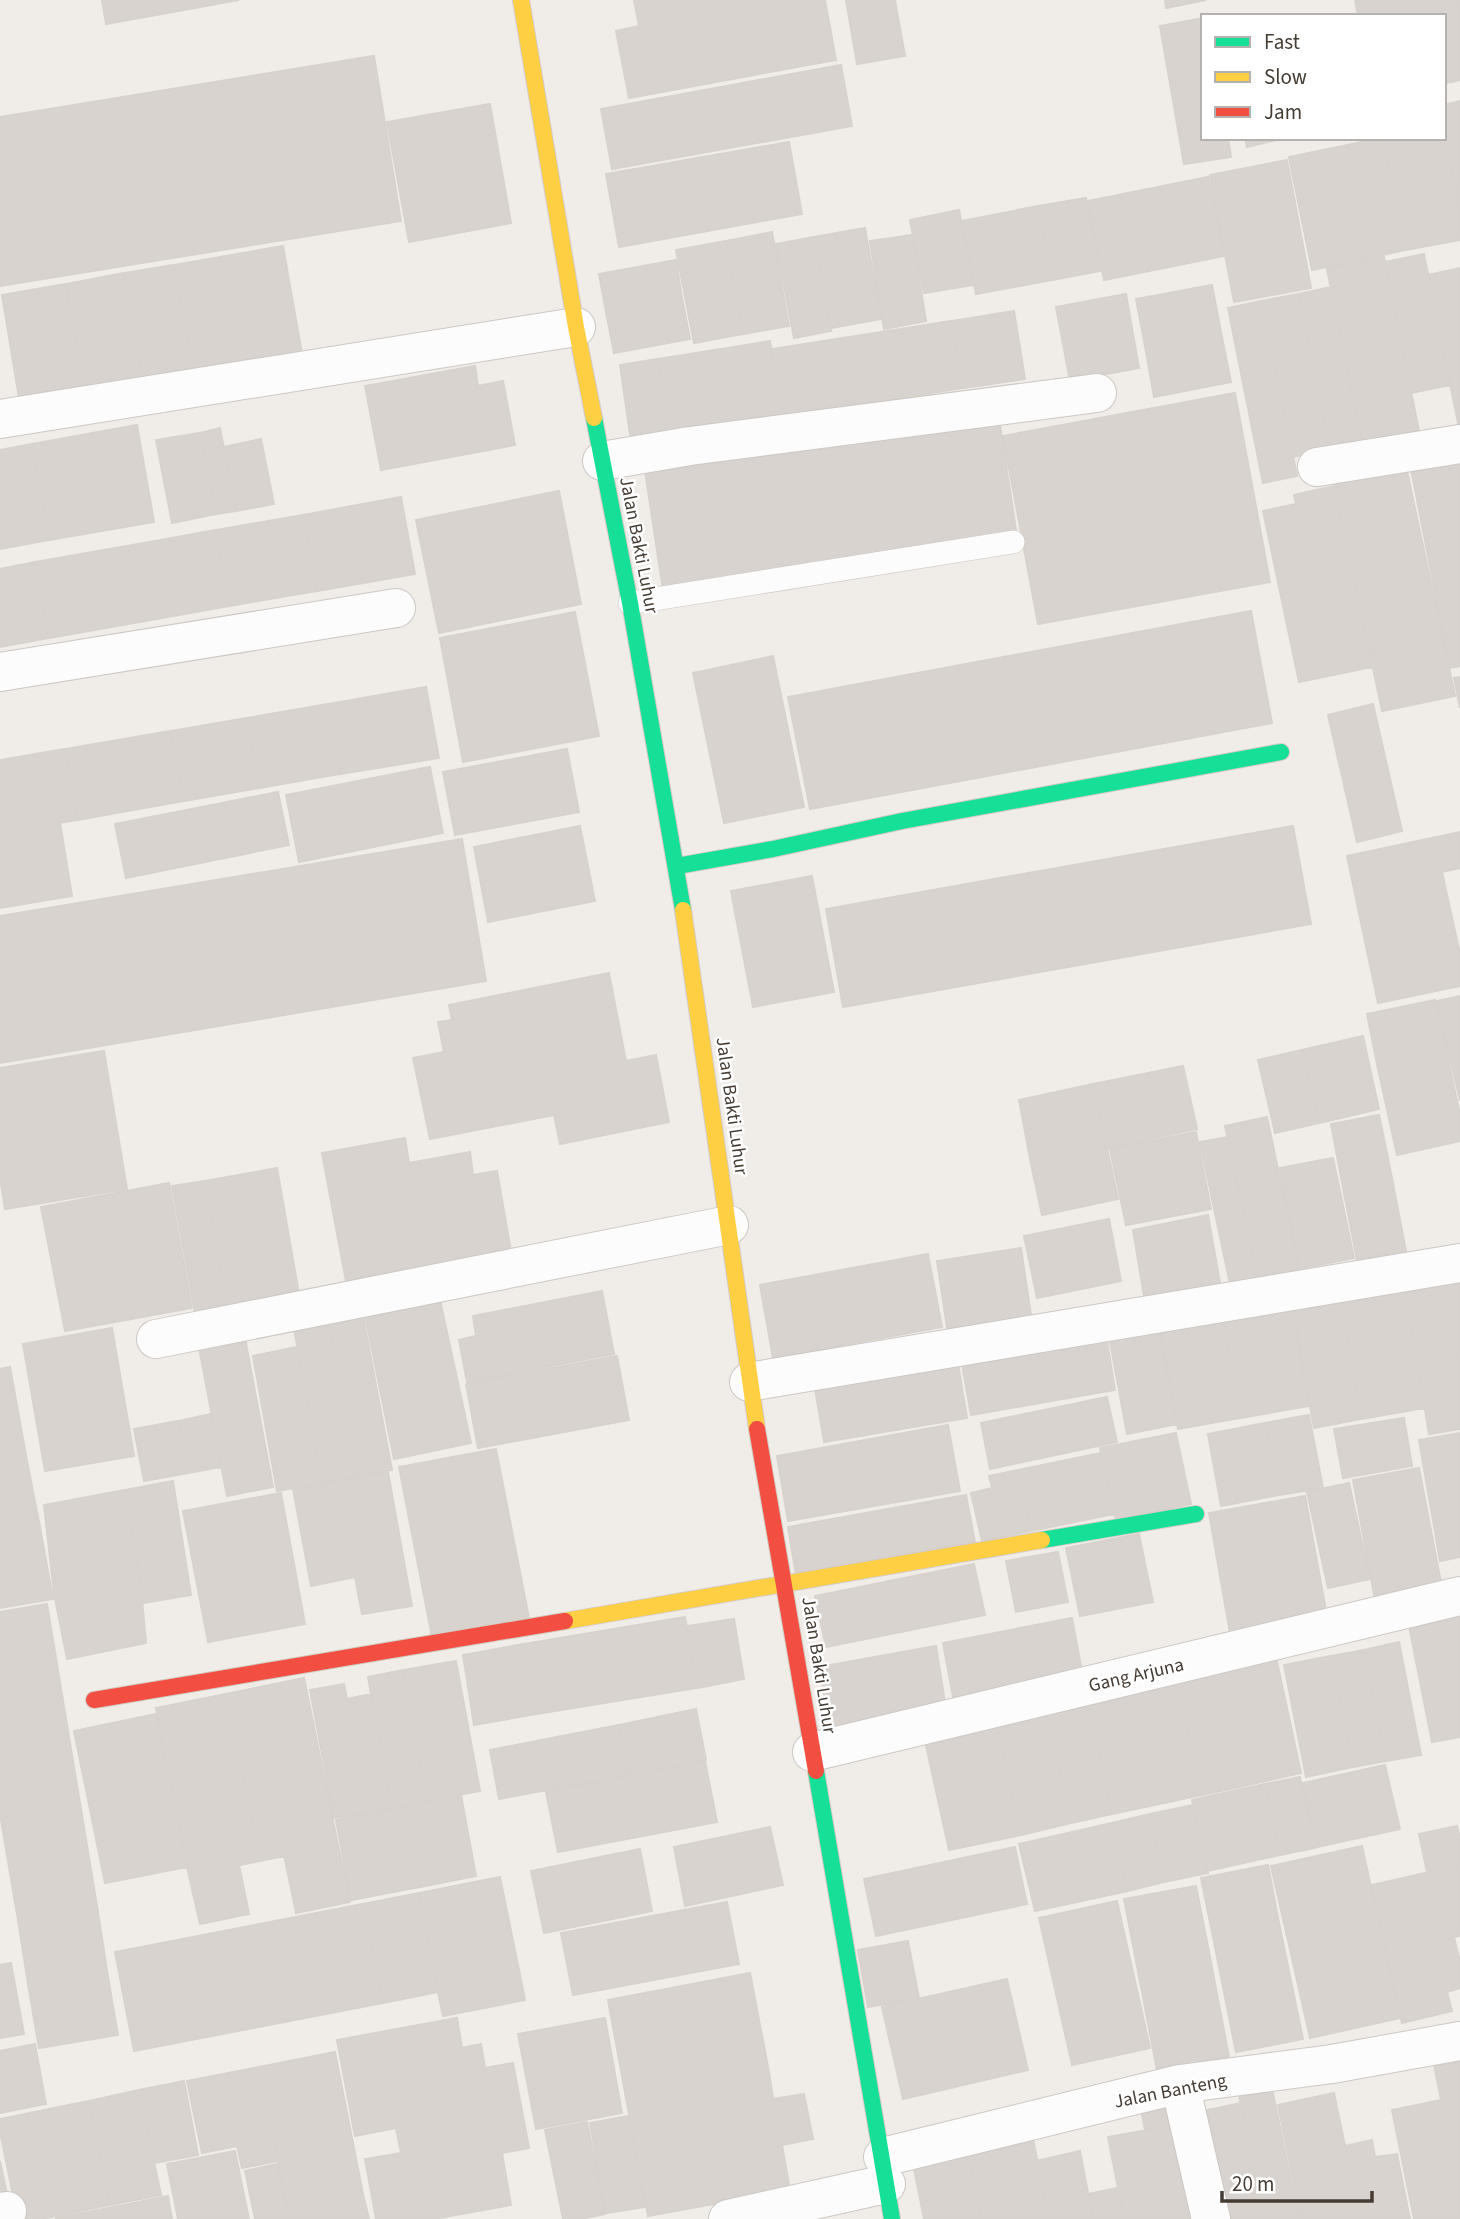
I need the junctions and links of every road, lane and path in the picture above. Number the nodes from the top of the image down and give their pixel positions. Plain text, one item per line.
1 (522, 0) edge
2 (576, 327) junction
3 (1097, 393) dead end
4 (0, 419) edge
5 (1460, 444) edge
6 (602, 461) junction
7 (1317, 467) dead end
8 (1013, 542) dead end
9 (630, 603) junction
10 (396, 608) dead end
11 (0, 672) edge
12 (1281, 752) dead end
13 (677, 866) junction
14 (729, 1225) junction
15 (1460, 1263) edge
16 (156, 1339) dead end
17 (749, 1382) junction
18 (1196, 1514) dead end
19 (785, 1584) junction
20 (1460, 1596) edge
21 (94, 1700) dead end
22 (813, 1752) junction
23 (1460, 2041) edge
24 (1180, 2084) junction
25 (887, 2187) edge
26 (728, 2219) edge
27 (1211, 2219) edge

1 - 2 street, Jalan Bakti Luhur
2 - 4 street
2 - 6 street, Jalan Bakti Luhur
3 - 6 street
5 - 7 street
6 - 9 street, Jalan Bakti Luhur
8 - 9 lane
9 - 13 street, Jalan Bakti Luhur
10 - 11 street
12 - 13 street
13 - 14 street, Jalan Bakti Luhur
14 - 16 street
14 - 17 street, Jalan Bakti Luhur
15 - 17 street
17 - 19 street, Jalan Bakti Luhur
18 - 19 street
19 - 21 street
19 - 22 street, Jalan Bakti Luhur
20 - 22 street, Gang Arjuna
22 - 25 street, Jalan Bakti Luhur
23 - 24 street, Jalan Banteng
24 - 25 street, Jalan Banteng
24 - 27 street
25 - 26 street, Jalan Banteng

